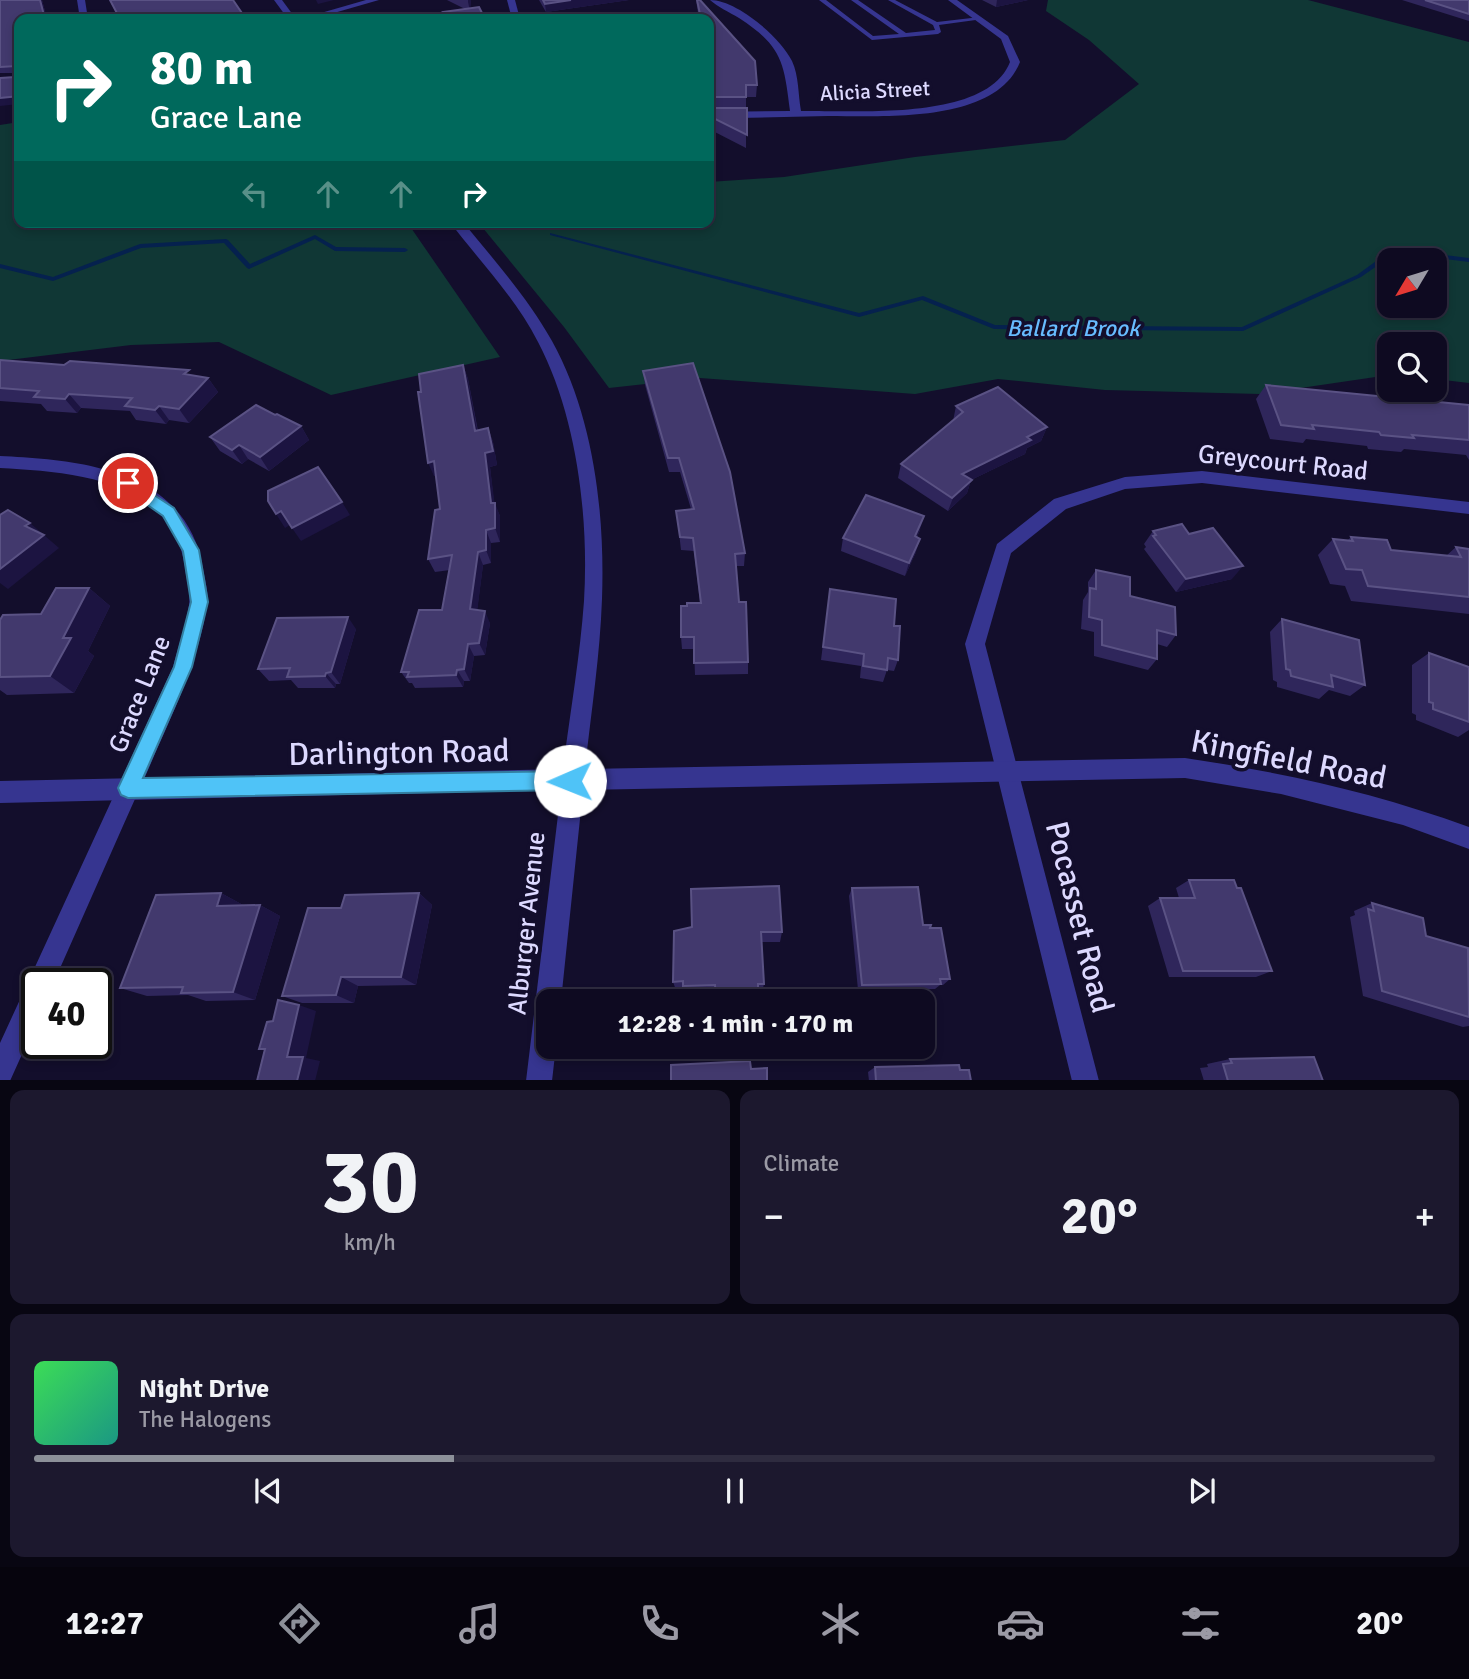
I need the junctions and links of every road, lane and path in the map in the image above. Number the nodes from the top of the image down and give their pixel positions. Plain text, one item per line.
1 (375, 0) edge
2 (713, 0) edge
3 (822, 0) edge
4 (854, 0) edge
5 (891, 0) edge
6 (952, 0) edge
7 (322, 14) edge
8 (980, 19) junction
9 (936, 24) junction
10 (905, 35) junction
11 (714, 114) edge
12 (796, 114) junction
13 (461, 228) edge
14 (0, 462) edge
15 (1469, 508) edge
16 (1009, 770) junction
17 (570, 781) junction
18 (128, 788) junction
19 (0, 792) edge
20 (1469, 838) edge
21 (47, 968) edge
22 (21, 1026) edge
23 (0, 1073) edge
24 (539, 1080) edge
25 (1086, 1080) edge

1 - 7 street
2 - 12 street
3 - 10 lane
4 - 10 lane
5 - 9 lane
6 - 8 street, Alicia Street
8 - 9 lane
8 - 12 street, Alicia Street
9 - 10 lane
11 - 12 street
13 - 17 street, Alburger Avenue
14 - 18 street, Grace Lane
15 - 16 street, Greycourt Road
16 - 17 street, Darlington Road
16 - 20 street, Kingfield Road
16 - 25 street, Pocasset Road
17 - 18 street, Darlington Road
17 - 24 street, Alburger Avenue
18 - 19 street, Darlington Road
18 - 21 street, Grace Lane
22 - 23 street

